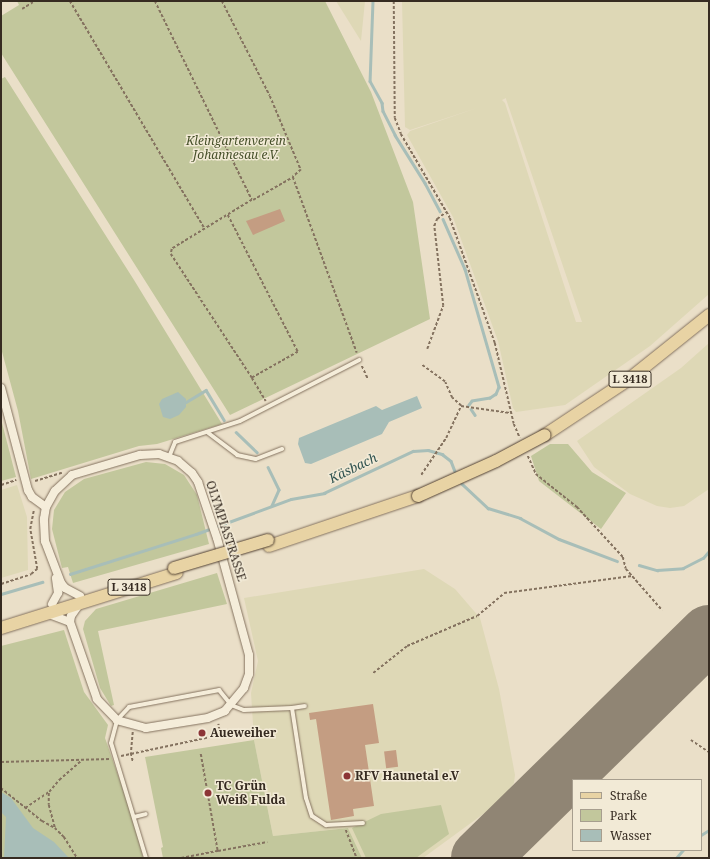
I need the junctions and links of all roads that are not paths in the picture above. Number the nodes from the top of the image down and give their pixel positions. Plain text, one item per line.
1 (709, 315) edge
2 (359, 360) road end
3 (1, 388) edge
4 (208, 432) junction
5 (282, 449) dead end
6 (169, 457) junction
7 (46, 507) junction
8 (55, 570) junction
9 (80, 599) junction
10 (49, 609) junction
11 (1, 622) edge
12 (70, 622) junction
13 (1, 628) edge
14 (232, 705) junction
15 (305, 706) dead end
16 (293, 710) junction
17 (117, 720) junction
18 (146, 814) dead end
19 (134, 816) junction
20 (363, 823) dead end
21 (146, 858) edge

1 - 9 main road, L 3418, bridge
2 - 4 lane
3 - 7 street
4 - 5 lane
4 - 6 lane
6 - 7 street, OLYMPIASTRASSE
6 - 14 street, OLYMPIASTRASSE
7 - 8 street, OLYMPIASTRASSE
8 - 9 street, OLYMPIASTRASSE
8 - 10 street, OLYMPIASTRASSE
9 - 10 main road, L 3418
9 - 12 street
10 - 11 main road, L 3418
10 - 12 street
10 - 13 main road, L 3418
12 - 17 street, OLYMPIASTRASSE
14 - 16 lane
14 - 17 street, OLYMPIASTRASSE
14 - 17 lane
15 - 16 lane
16 - 20 lane
17 - 19 lane
18 - 19 lane
19 - 21 lane

